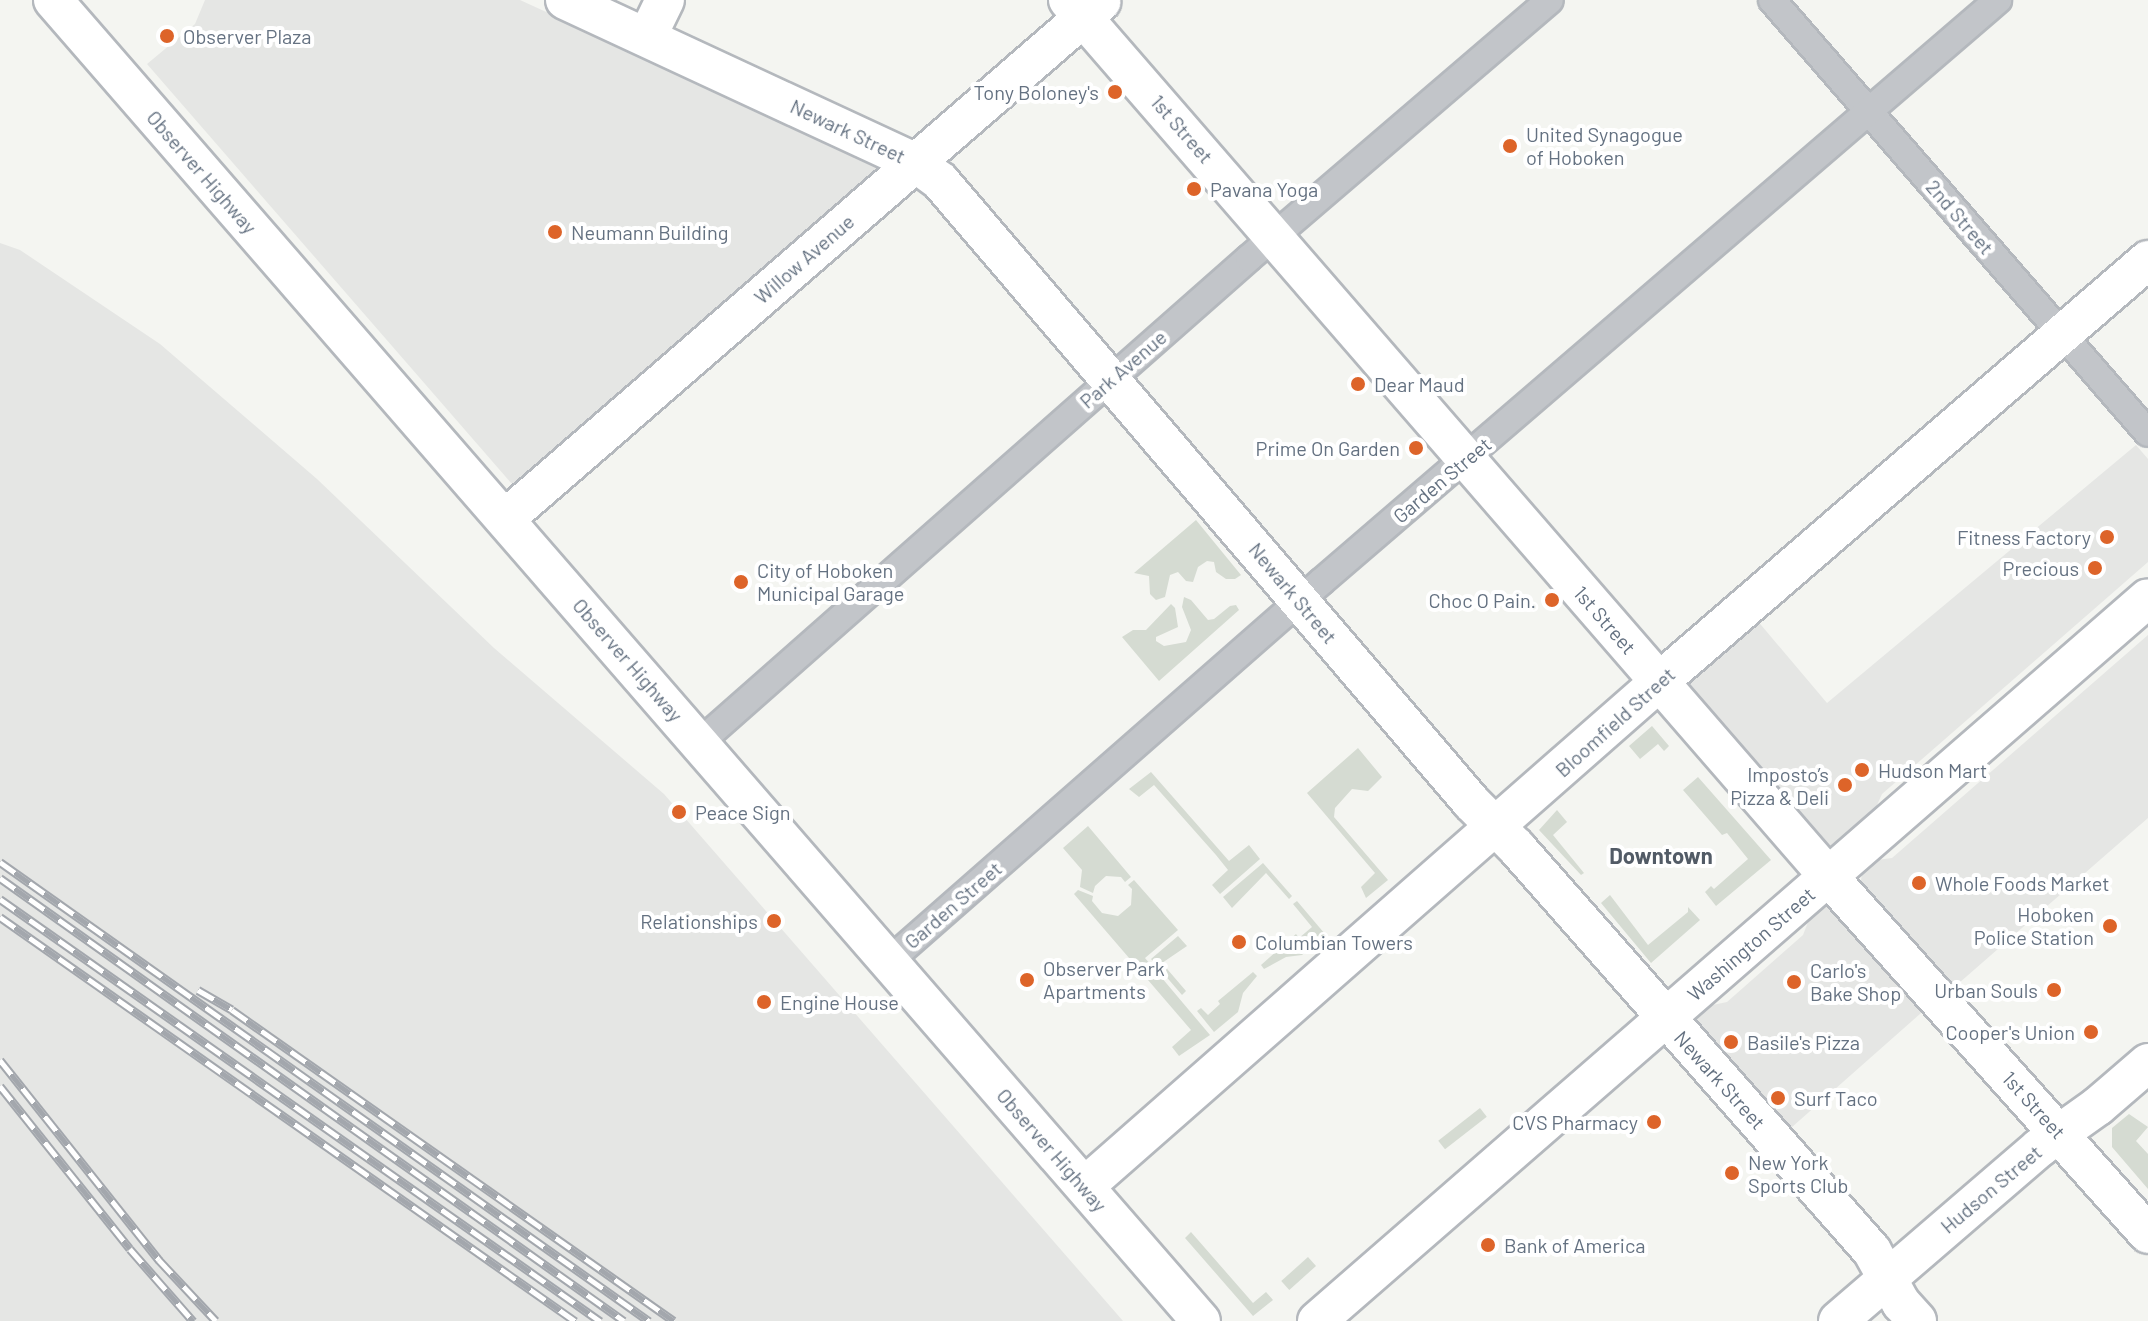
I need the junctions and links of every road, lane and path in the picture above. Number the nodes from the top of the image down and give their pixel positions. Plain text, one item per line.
1 (53, 0) edge
2 (565, 0) edge
3 (665, 0) edge
4 (1550, 0) edge
5 (1772, 0) edge
6 (1998, 0) edge
7 (1085, 6) edge
8 (647, 37) junction
9 (1868, 112) junction
10 (914, 162) junction
11 (1275, 236) junction
12 (2148, 260) edge
13 (2062, 334) junction
14 (1112, 379) junction
15 (2148, 433) edge
16 (1467, 459) junction
17 (506, 518) junction
18 (2148, 598) edge
19 (1301, 603) junction
20 (1659, 682) junction
21 (699, 743) junction
22 (1497, 827) junction
23 (1828, 876) junction
24 (889, 961) junction
25 (1665, 1018) junction
26 (2148, 1063) edge
27 (2059, 1133) junction
28 (1085, 1186) junction
29 (2148, 1234) edge
30 (1889, 1276) junction
31 (1201, 1321) edge
32 (1317, 1321) edge
33 (1838, 1321) edge
34 (1917, 1321) edge

1 - 17 main road, Observer Highway
2 - 8 main road, Newark Street
3 - 8 main road
4 - 11 street, Park Avenue
5 - 9 street, 2nd Street
6 - 9 street, Garden Street
7 - 10 main road, Willow Avenue
7 - 11 main road, 1st Street
8 - 10 main road, Newark Street
9 - 13 street, 2nd Street
9 - 16 street, Garden Street
10 - 14 main road, Newark Street
10 - 17 main road, Willow Avenue
11 - 14 street, Park Avenue
11 - 16 main road, 1st Street
12 - 13 main road, Bloomfield Street
13 - 15 street, 2nd Street
13 - 20 main road, Bloomfield Street
14 - 19 main road, Newark Street
14 - 21 street, Park Avenue
16 - 19 street, Garden Street
16 - 20 main road, 1st Street
17 - 21 main road, Observer Highway
18 - 23 main road, Washington Street
19 - 22 main road, Newark Street
19 - 24 street, Garden Street
20 - 22 main road, Bloomfield Street
20 - 23 main road, 1st Street
21 - 24 main road, Observer Highway
22 - 25 main road, Newark Street
22 - 28 main road, Bloomfield Street
23 - 25 main road, Washington Street
23 - 27 main road, 1st Street
24 - 28 main road, Observer Highway
25 - 30 main road, Newark Street
25 - 32 main road, Washington Street
26 - 27 main road, Hudson Street
27 - 29 main road, 1st Street
27 - 30 main road, Hudson Street
28 - 31 main road, Observer Highway
30 - 33 main road, Hudson Street
30 - 34 main road, Newark Street

